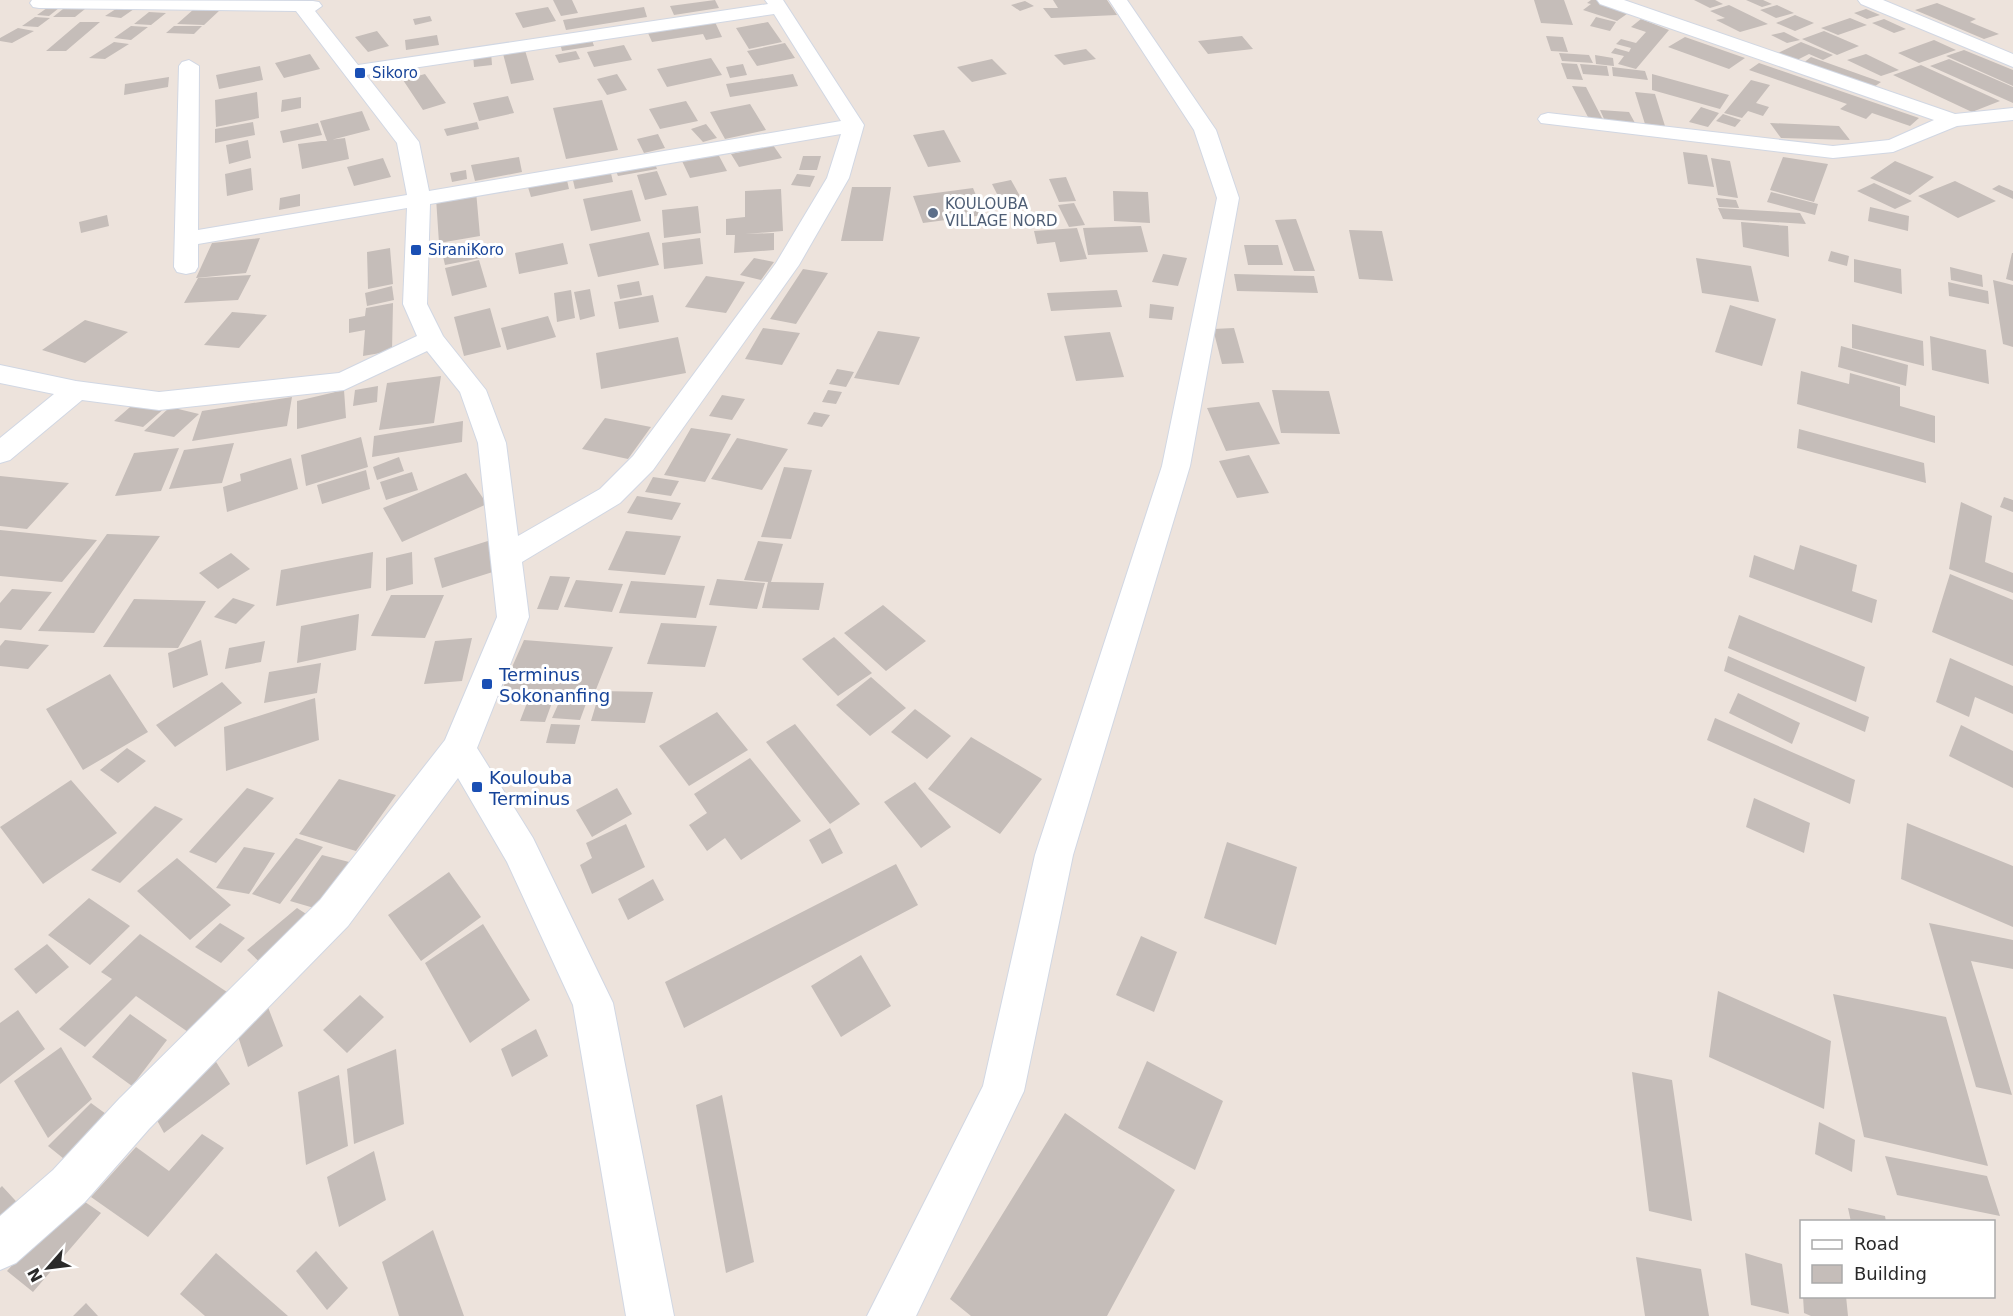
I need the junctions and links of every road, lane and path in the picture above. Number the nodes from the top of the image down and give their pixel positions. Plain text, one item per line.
1 (1118, 0) edge
2 (1606, 0) edge
3 (1867, 0) edge
4 (39, 3) dead end
5 (304, 4) edge
6 (777, 4) edge
7 (2013, 61) edge
8 (189, 66) dead end
9 (354, 71) junction
10 (2013, 114) edge
11 (1548, 119) dead end
12 (1953, 120) junction
13 (854, 125) junction
14 (419, 198) junction
15 (187, 239) junction
16 (186, 267) dead end
17 (431, 339) junction
18 (0, 374) edge
19 (76, 390) junction
20 (0, 453) edge
21 (506, 557) junction
22 (459, 750) junction
23 (0, 1247) edge
24 (650, 1316) edge
25 (891, 1316) edge

1 - 25 street
2 - 12 street
3 - 7 street
4 - 5 street
5 - 9 street
6 - 9 street
6 - 13 street
8 - 15 street
9 - 14 street
10 - 12 street
11 - 12 street
13 - 14 street
13 - 21 street
14 - 15 street
14 - 17 street
15 - 16 street
17 - 19 street
17 - 21 street
18 - 19 street
19 - 20 street
21 - 22 street
22 - 23 street
22 - 24 street

